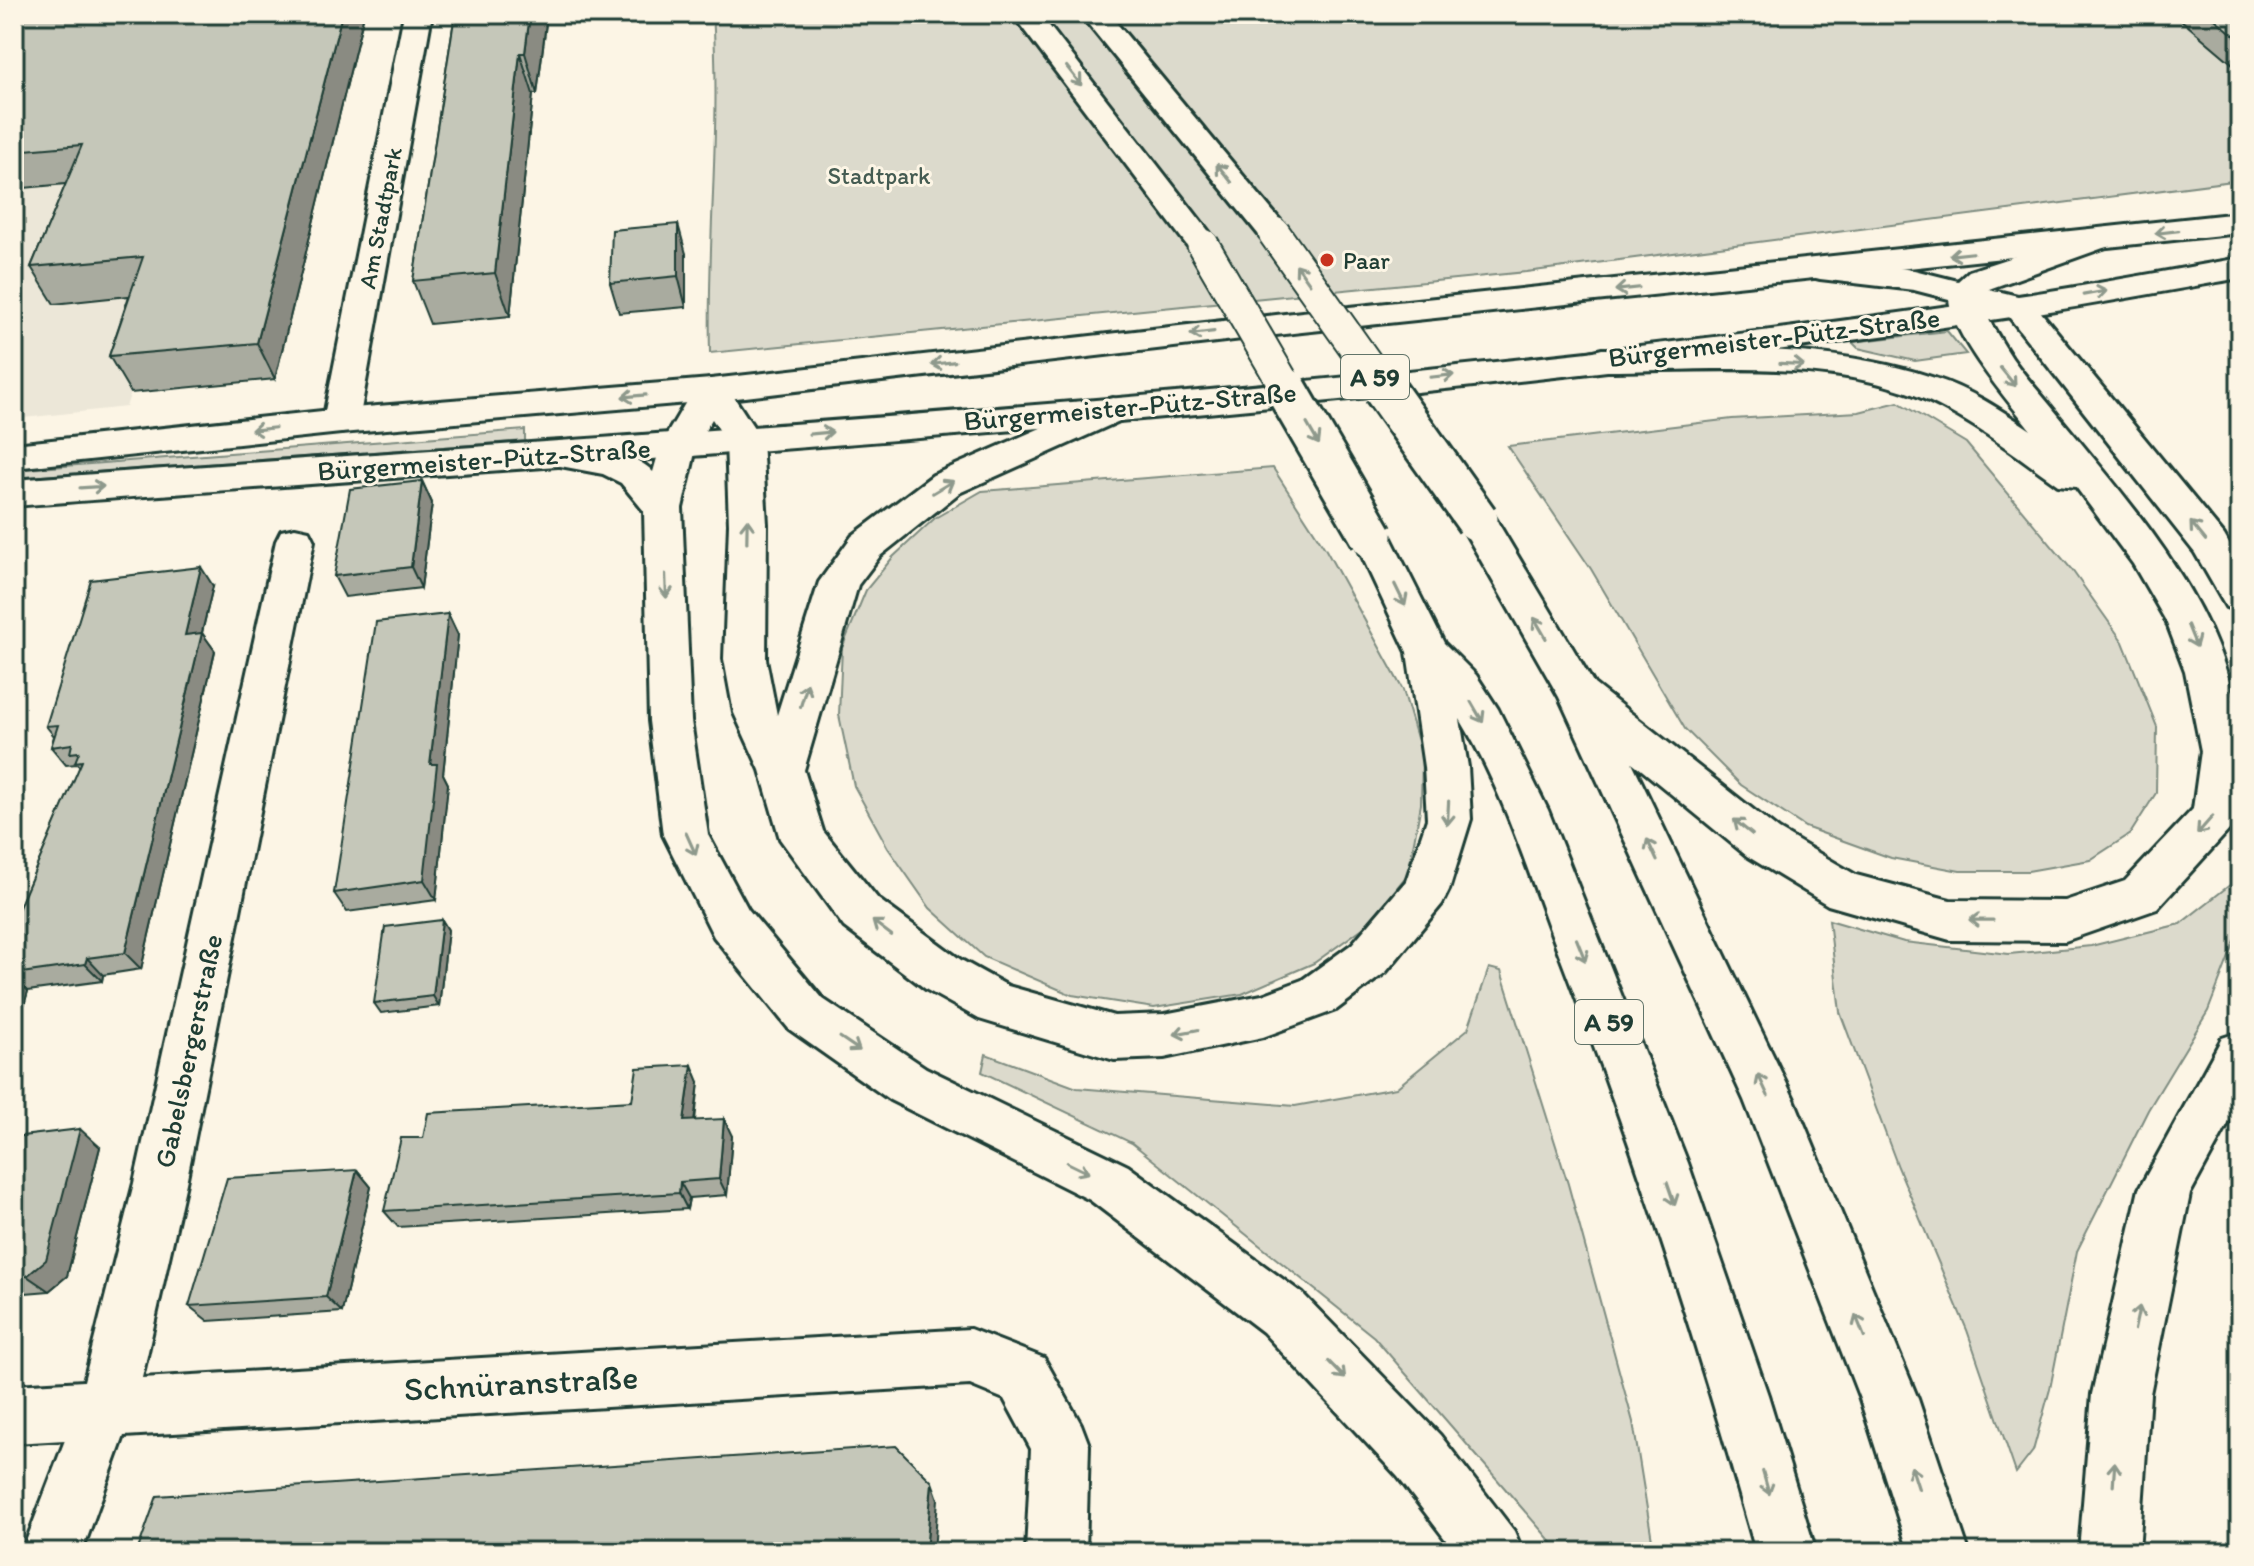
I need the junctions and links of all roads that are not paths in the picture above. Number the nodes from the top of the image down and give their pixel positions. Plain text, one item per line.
1 (418, 14) edge
2 (1026, 14) edge
3 (1094, 14) edge
4 (2240, 223) edge
5 (2095, 240) junction
6 (2240, 268) edge
7 (1820, 269) junction
8 (1966, 302) junction
9 (2018, 306) junction
10 (1602, 360) junction
11 (711, 390) junction
12 (1113, 410) junction
13 (341, 421) junction
14 (744, 440) junction
15 (679, 444) junction
16 (552, 453) junction
17 (14, 456) edge
18 (14, 493) edge
19 (2106, 499) junction
20 (663, 508) junction
21 (295, 541) dead end
22 (2240, 597) edge
23 (1428, 652) junction
24 (1579, 695) junction
25 (782, 770) junction
26 (2240, 1054) edge
27 (106, 1408) junction
28 (14, 1414) edge
29 (52, 1552) edge
30 (1056, 1552) edge
31 (1493, 1552) edge
32 (1786, 1552) edge
33 (1939, 1552) edge
34 (2109, 1552) edge

1 - 13 main road, Am Stadtpark
2 -> 23 main road, A 59, bridge
24 -> 3 main road, A 59, bridge
4 -> 5 main road, Bürgermeister-Pütz-Straße
5 -> 7 main road, Bürgermeister-Pütz-Straße
5 - 8 main road
9 -> 6 main road, Bürgermeister-Pütz-Straße
7 - 8 main road
7 -> 11 main road, Bürgermeister-Pütz-Straße
8 - 9 main road, Bürgermeister-Pütz-Straße
8 - 10 main road, Bürgermeister-Pütz-Straße
8 -> 19 main road
22 -> 9 main road
12 -> 10 main road, Bürgermeister-Pütz-Straße
10 -> 19 main road
11 -> 13 main road, Bürgermeister-Pütz-Straße
11 - 14 main road
11 - 15 main road
14 -> 12 main road, Bürgermeister-Pütz-Straße
25 -> 12 main road
13 -> 17 main road, Bürgermeister-Pütz-Straße
14 - 15 main road, Bürgermeister-Pütz-Straße
25 -> 14 main road
15 - 16 main road, Bürgermeister-Pütz-Straße
15 - 20 main road
18 -> 16 main road, Bürgermeister-Pütz-Straße
16 - 20 main road
19 -> 24 main road
20 -> 31 main road
21 - 27 main road, Gabelsbergerstraße
23 -> 25 main road
23 -> 32 main road, A 59
33 -> 24 main road, A 59
34 -> 26 main road
27 - 28 main road, Schnüranstraße
27 - 29 main road, Gabelsbergerstraße
27 - 30 main road, Schnüranstraße

